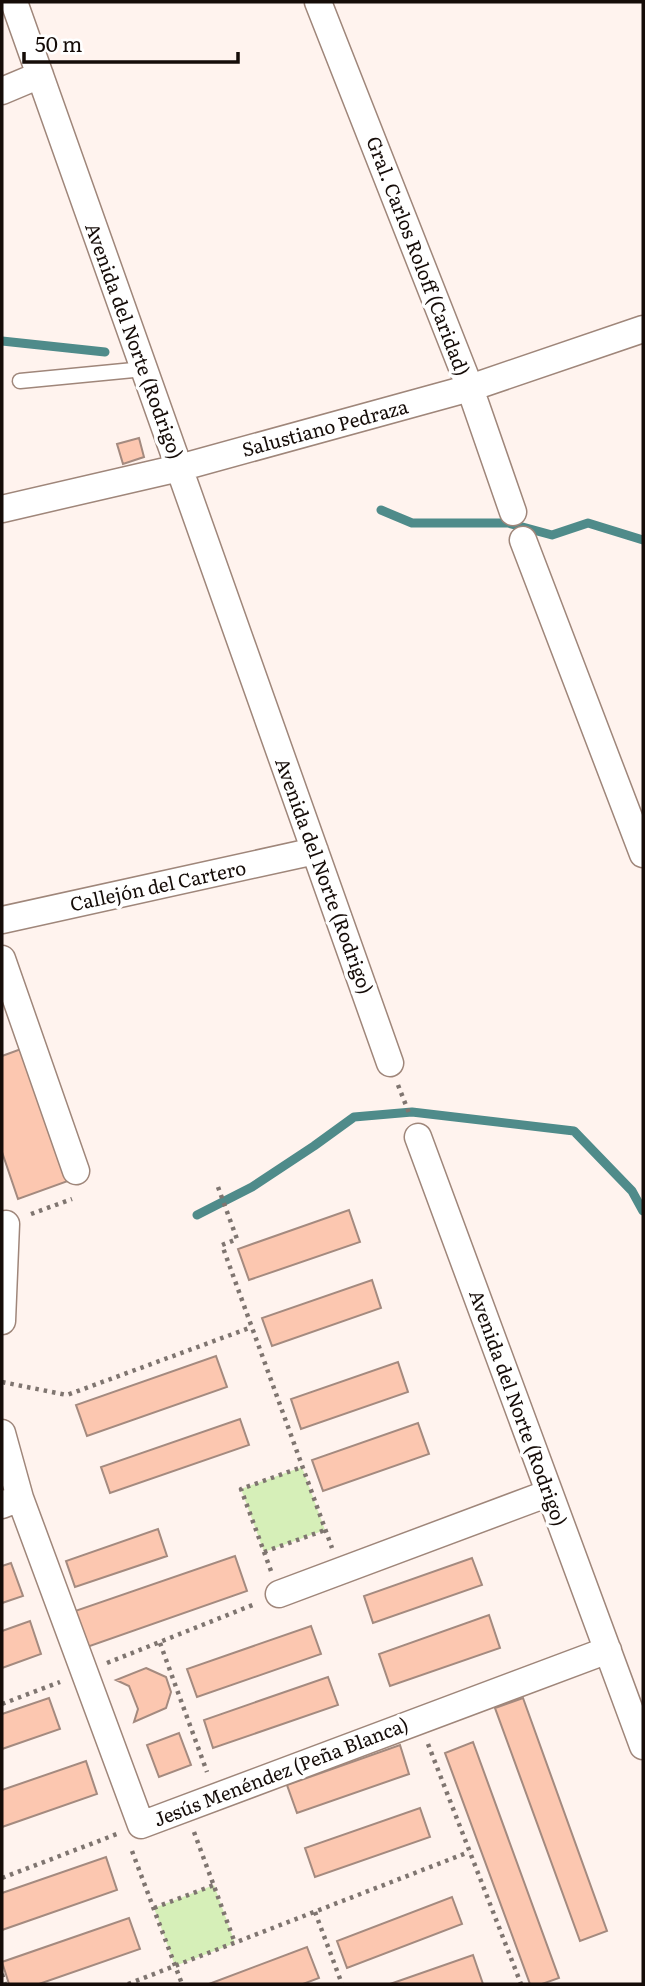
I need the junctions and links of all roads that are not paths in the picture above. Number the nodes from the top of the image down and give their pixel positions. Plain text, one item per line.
1 (14, 2) edge
2 (318, 2) edge
3 (40, 75) junction
4 (2, 91) edge
5 (643, 329) edge
6 (144, 369) junction
7 (20, 381) dead end
8 (470, 388) junction
9 (179, 468) junction
10 (2, 509) edge
11 (513, 512) dead end
12 (523, 540) dead end
13 (315, 851) junction
14 (643, 855) edge
15 (2, 920) edge
16 (2, 959) edge
17 (390, 1063) road end
18 (418, 1137) road end
19 (76, 1171) road end
20 (6, 1223) road end
21 (2, 1321) edge
22 (2, 1433) edge
23 (550, 1493) junction
24 (11, 1502) edge
25 (279, 1594) road end
26 (608, 1650) junction
27 (643, 1746) edge

1 - 3 street, Avenida del Norte (Rodrigo)
2 - 8 street, Gral. Carlos Roloff (Caridad)
3 - 4 street
3 - 6 street, Avenida del Norte (Rodrigo)
5 - 8 street, Salustiano Pedraza
6 - 7 lane
6 - 9 street, Avenida del Norte (Rodrigo)
8 - 9 street, Salustiano Pedraza
8 - 11 street, Gral. Carlos Roloff (Caridad)
9 - 10 street, Salustiano Pedraza
9 - 13 street, Avenida del Norte (Rodrigo)
12 - 14 street
13 - 15 street, Callejón del Cartero
13 - 17 street, Avenida del Norte (Rodrigo)
16 - 19 street
18 - 23 street, Avenida del Norte (Rodrigo)
20 - 21 street
22 - 24 street, Jesús Menéndez (Peña Blanca)
23 - 25 street
23 - 26 street, Avenida del Norte (Rodrigo)
24 - 26 street, Jesús Menéndez (Peña Blanca)
26 - 27 street, Avenida del Norte (Rodrigo)

